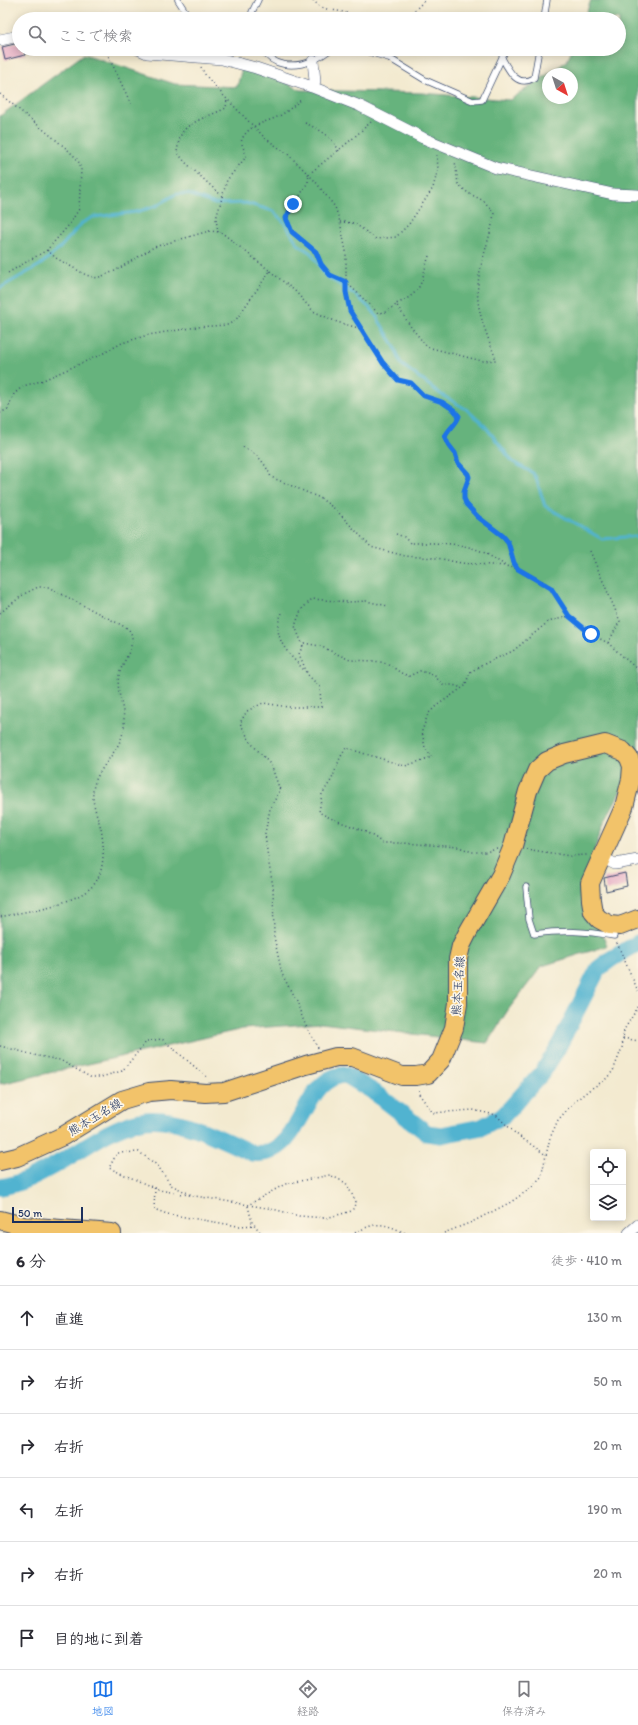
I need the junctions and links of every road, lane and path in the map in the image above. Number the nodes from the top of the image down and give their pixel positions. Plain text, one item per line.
1 (178, 0) edge
2 (258, 0) edge
3 (313, 0) edge
4 (426, 0) edge
5 (547, 0) edge
6 (186, 12) edge
7 (252, 12) edge
8 (340, 12) edge
9 (413, 12) edge
10 (545, 12) edge
11 (12, 37) edge
12 (0, 40) edge
13 (108, 56) edge
14 (194, 56) joint
15 (267, 56) edge
16 (319, 56) edge
17 (382, 56) edge
18 (538, 56) edge
19 (502, 58) joint
20 (312, 60) junction
21 (312, 87) junction
22 (0, 94) edge
23 (227, 99) junction
24 (301, 100) dead end
25 (131, 104) dead end
26 (375, 113) junction
27 (304, 123) dead end
28 (254, 126) junction
29 (437, 149) dead end
30 (338, 151) junction
31 (456, 151) junction
32 (309, 174) junction
33 (638, 195) edge
34 (222, 196) junction
35 (340, 222) junction
36 (218, 232) junction
37 (47, 250) junction
38 (429, 256) dead end
39 (270, 271) junction
40 (6, 274) dead end
41 (346, 282) junction
42 (396, 304) junction
43 (362, 329) junction
44 (0, 412) edge
45 (243, 447) dead end
46 (396, 534) dead end
47 (590, 551) dead end
48 (506, 566) junction
49 (518, 569) junction
50 (388, 606) dead end
51 (0, 613) edge
52 (282, 613) dead end
53 (569, 616) junction
54 (608, 643) junction
55 (303, 646) junction
56 (638, 670) edge
57 (308, 675) junction
58 (462, 688) junction
59 (512, 846) junction
60 (603, 858) junction
61 (638, 860) edge
62 (526, 887) dead end
63 (0, 917) edge
64 (638, 919) edge
65 (614, 936) dead end
66 (619, 949) dead end
67 (638, 991) edge
68 (638, 1007) edge
69 (623, 1038) junction
70 (638, 1041) edge
71 (0, 1046) edge
72 (324, 1060) junction
73 (416, 1076) junction
74 (224, 1092) junction
75 (546, 1155) junction
76 (0, 1161) edge
77 (155, 1188) junction
78 (194, 1196) junction
79 (248, 1206) junction
80 (0, 1220) edge
81 (255, 1225) junction
82 (638, 1225) edge
83 (112, 1233) edge
84 (261, 1233) edge
85 (354, 1233) edge
86 (405, 1233) edge
87 (444, 1233) edge
88 (629, 1233) edge

1 - 6 lane
2 - 7 lane
3 - 8 path
4 - 9 path
5 - 10 lane
11 - 12 street
13 - 25 path
14 - 21 street
14 - 23 path
15 - 20 lane
16 - 20 lane
17 - 19 lane
18 - 19 lane
20 - 21 street
21 - 26 street
22 - 37 path
23 - 28 path
23 - 34 path
24 - 28 path
26 - 30 path
26 - 31 street
27 - 30 path
28 - 32 path
28 - 34 path
29 - 35 path
30 - 32 path
31 - 33 street
31 - 42 path
32 - 35 path
32 - 41 path
34 - 36 path
35 - 41 path
36 - 37 path
36 - 39 path
37 - 40 path
38 - 42 path
39 - 43 path
39 - 44 path
41 - 42 path
41 - 43 path
43 - 49 path
45 - 48 path
46 - 48 path
47 - 54 path
48 - 49 path
49 - 53 path
50 - 55 path
51 - 63 path
52 - 57 path
53 - 54 path
53 - 58 path
54 - 56 path
55 - 57 path
55 - 58 path
57 - 72 path
58 - 59 path
59 - 60 path
59 - 60 main road, 熊本玉名線
59 - 73 main road, 熊本玉名線
60 - 61 street
60 - 64 main road, 熊本玉名線
62 - 65 lane
66 - 67 path
68 - 69 path
69 - 70 path
69 - 75 path
71 - 74 path
72 - 73 main road, 熊本玉名線
72 - 74 main road, 熊本玉名線
73 - 75 path
74 - 76 main road, 熊本玉名線
75 - 87 path
77 - 78 path
77 - 78 path
77 - 81 path
78 - 79 path
79 - 79 path
79 - 81 path
80 - 83 main road
81 - 84 path
82 - 88 street
85 - 86 path

